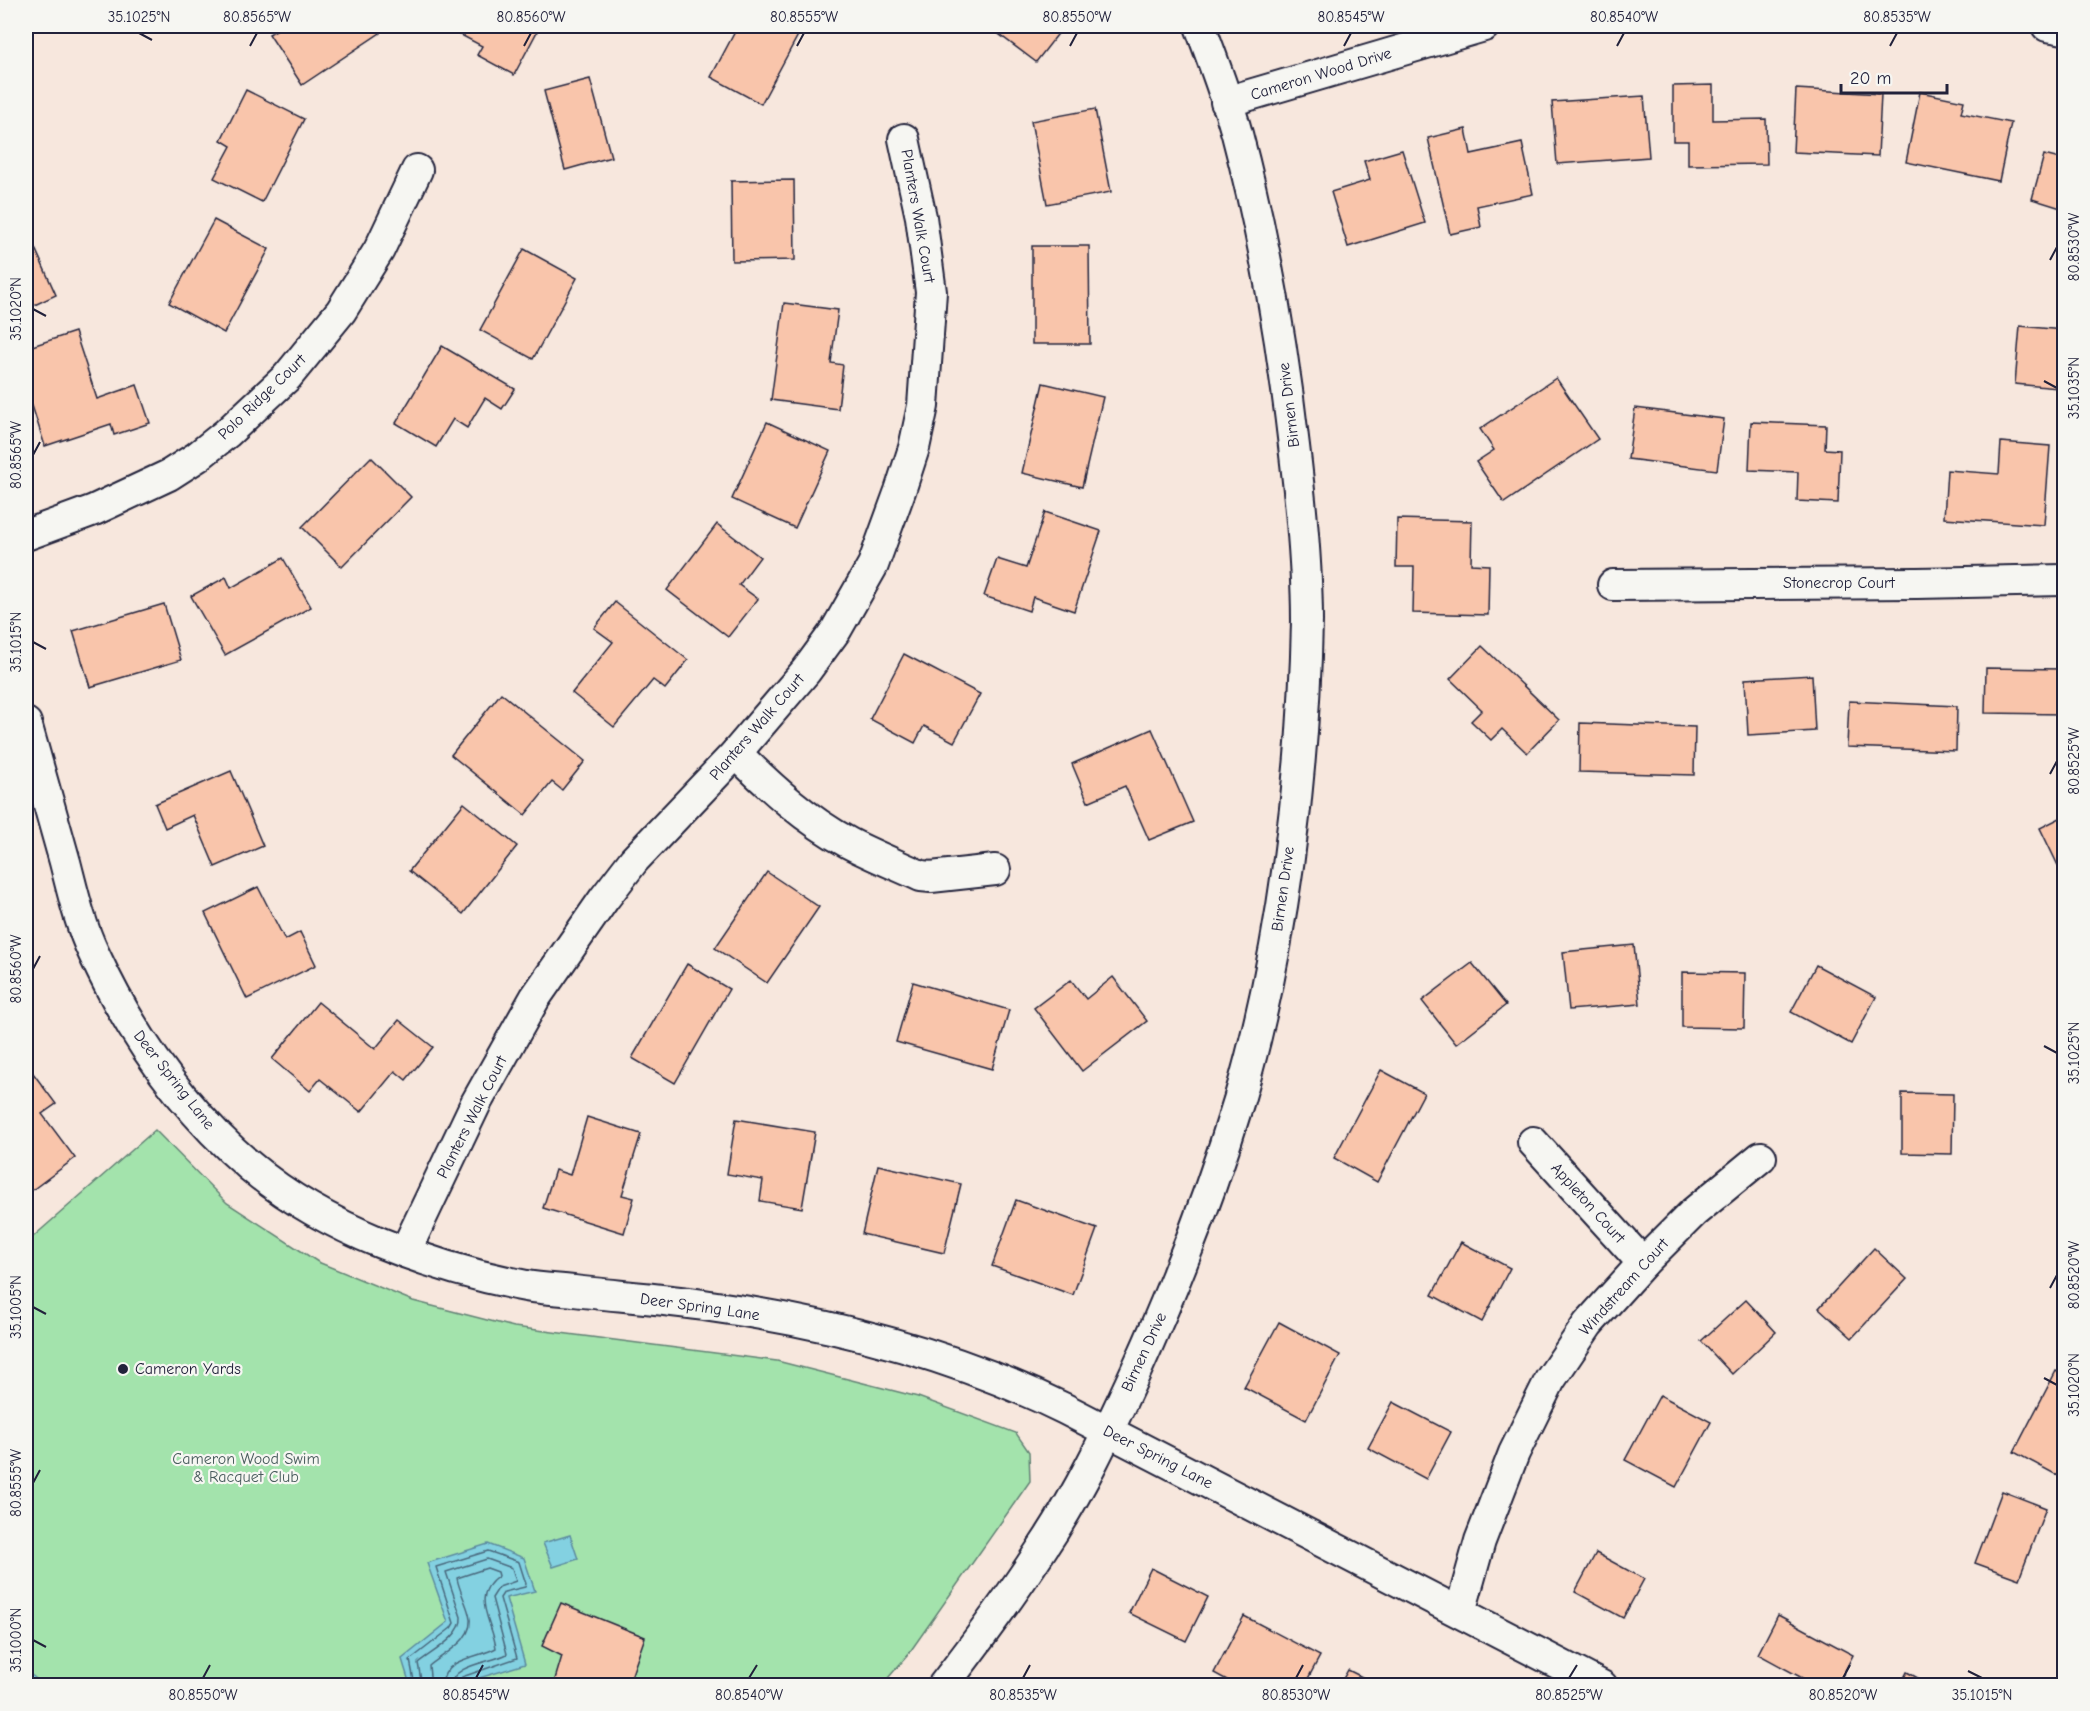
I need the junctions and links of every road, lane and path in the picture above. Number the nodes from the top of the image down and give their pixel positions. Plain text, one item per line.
1 (1200, 26) edge
2 (1484, 26) edge
3 (2047, 26) edge
4 (2064, 29) edge
5 (1226, 102) junction
6 (904, 139) dead end
7 (417, 170) dead end
8 (26, 535) edge
9 (2064, 580) edge
10 (1613, 585) dead end
11 (26, 723) edge
12 (736, 753) junction
13 (995, 870) dead end
14 (1533, 1142) dead end
15 (1761, 1157) dead end
16 (405, 1252) junction
17 (1643, 1263) junction
18 (1108, 1432) junction
19 (1460, 1612) junction
20 (943, 1686) edge
21 (1602, 1686) edge

1 - 5 street, Birnen Drive
2 - 5 street, Cameron Wood Drive
3 - 4 street
5 - 18 street, Birnen Drive
6 - 12 street, Planters Walk Court
7 - 8 street, Polo Ridge Court
9 - 10 street, Stonecrop Court
11 - 16 street, Deer Spring Lane
12 - 13 street
12 - 16 street, Planters Walk Court
14 - 17 street, Appleton Court
15 - 17 street, Windstream Court
16 - 18 street, Deer Spring Lane
17 - 19 street, Windstream Court
18 - 19 street, Deer Spring Lane
18 - 20 street, Birnen Drive
19 - 21 street, Deer Spring Lane

